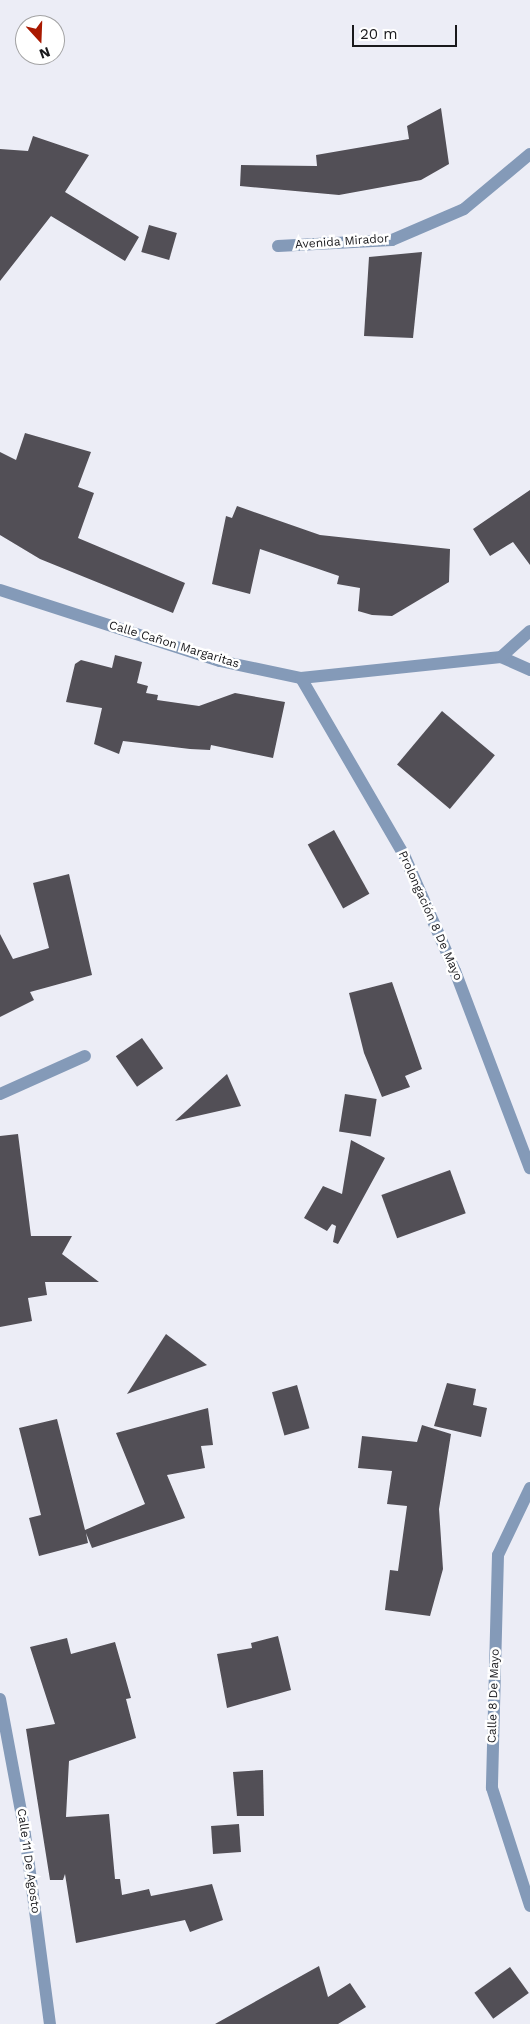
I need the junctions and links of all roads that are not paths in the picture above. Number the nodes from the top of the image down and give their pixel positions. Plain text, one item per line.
1 (530, 154) edge
2 (278, 246) dead end
3 (0, 590) edge
4 (530, 631) edge
5 (501, 658) junction
6 (530, 670) edge
7 (301, 678) junction
8 (85, 1056) dead end
9 (0, 1094) edge
10 (530, 1168) edge
11 (530, 1488) edge
12 (0, 1699) edge
13 (530, 1906) edge
14 (50, 2024) edge

1 - 2 street, Avenida Mirador
3 - 7 street, Calle Cañon Margaritas
4 - 5 street
5 - 6 street
5 - 7 street, Calle Cañon Margaritas
7 - 10 street, Prolongación 8 De Mayo
8 - 9 street
11 - 13 street, Calle 8 De Mayo
12 - 14 street, Calle 11 De Agosto

